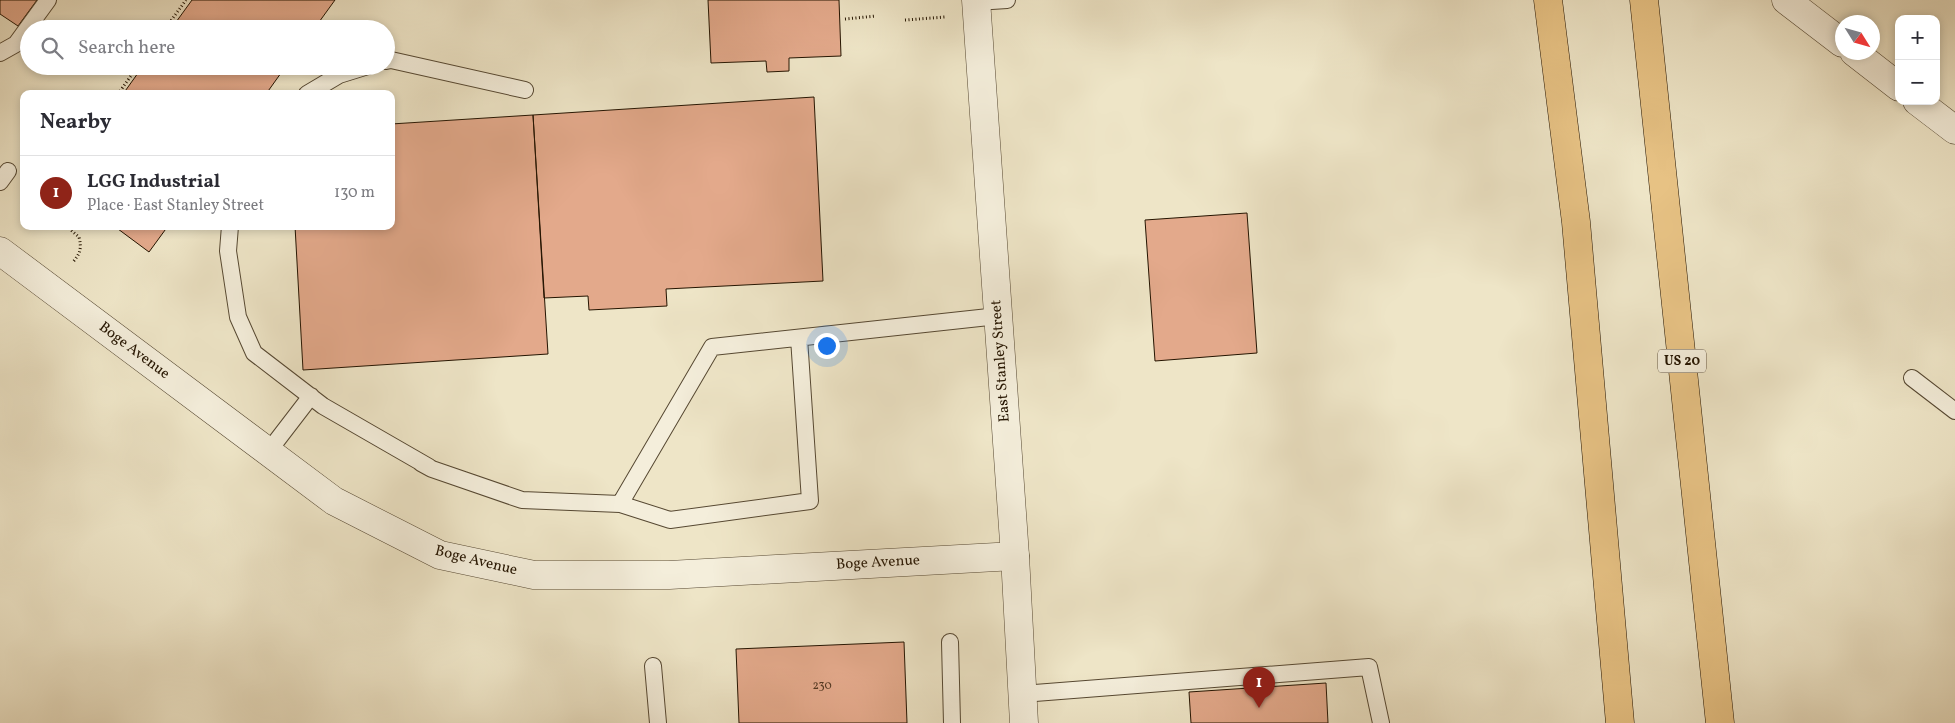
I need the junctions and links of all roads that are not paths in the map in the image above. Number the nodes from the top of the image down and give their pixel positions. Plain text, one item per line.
1 (48, 0) edge
2 (1007, 0) edge
3 (1548, 0) edge
4 (1644, 0) edge
5 (1786, 0) edge
6 (976, 1) edge
7 (33, 20) edge
8 (20, 38) edge
9 (1835, 38) edge
10 (0, 52) edge
11 (1864, 60) edge
12 (395, 61) edge
13 (339, 75) edge
14 (1895, 84) edge
15 (314, 90) edge
16 (525, 90) dead end
17 (1922, 105) edge
18 (1955, 130) edge
19 (230, 230) edge
20 (0, 251) edge
21 (998, 316) junction
22 (799, 338) junction
23 (1912, 378) dead end
24 (311, 396) junction
25 (1955, 411) edge
26 (268, 452) junction
27 (620, 504) junction
28 (1015, 556) junction
29 (950, 642) dead end
30 (653, 666) dead end
31 (1022, 694) junction
32 (658, 723) edge
33 (952, 723) edge
34 (1024, 723) edge
35 (1381, 723) edge
36 (1620, 723) edge
37 (1720, 723) edge

1 - 7 lane
2 - 6 lane
3 - 36 highway
4 - 37 highway, US 20
5 - 9 street
6 - 21 street, East Stanley Street
8 - 10 lane
11 - 14 street
12 - 16 lane
13 - 15 lane
17 - 18 street
19 - 24 lane
20 - 26 street, Boge Avenue
21 - 22 lane
21 - 28 street, East Stanley Street
22 - 27 lane
22 - 27 lane
23 - 25 lane
24 - 26 lane
24 - 27 lane
26 - 28 street, Boge Avenue
28 - 31 street, East Stanley Street
29 - 33 lane
30 - 32 lane
31 - 34 street, East Stanley Street
31 - 35 lane

